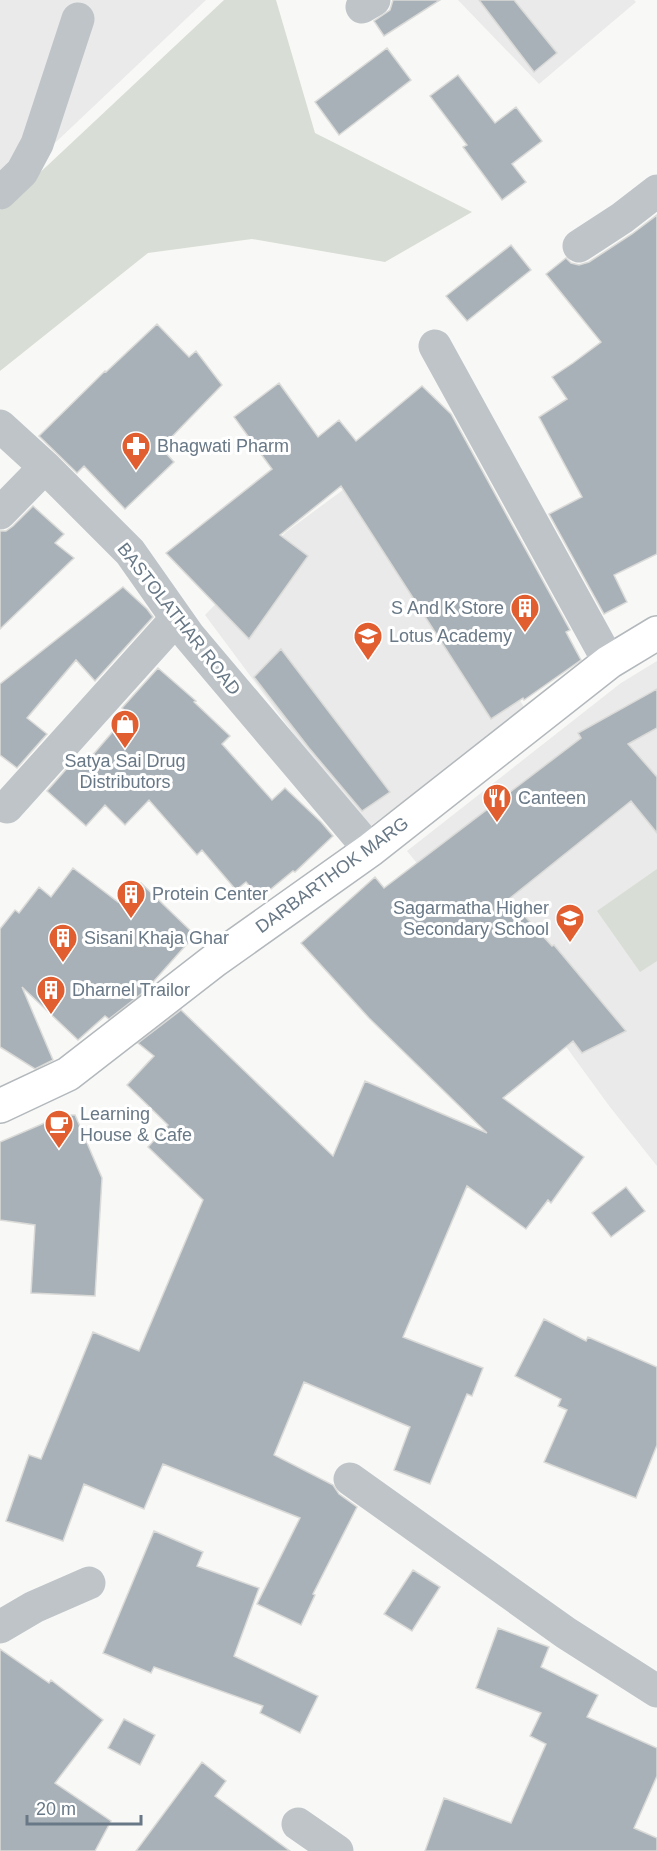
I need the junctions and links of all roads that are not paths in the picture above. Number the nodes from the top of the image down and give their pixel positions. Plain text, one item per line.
1 (78, 19) dead end
2 (657, 191) edge
3 (0, 193) edge
4 (579, 246) dead end
5 (435, 346) dead end
6 (0, 426) edge
7 (45, 467) junction
8 (0, 513) edge
9 (176, 619) junction
10 (657, 633) edge
11 (609, 662) junction
12 (8, 807) dead end
13 (370, 850) junction
14 (0, 1106) edge
15 (350, 1479) dead end
16 (88, 1583) dead end
17 (0, 1627) edge
18 (657, 1691) edge
19 (298, 1824) dead end
20 (337, 1851) edge

1 - 3 street
2 - 4 street
5 - 11 street
6 - 7 street, BASTOLATHAR ROAD
7 - 8 street
7 - 9 street, BASTOLATHAR ROAD
9 - 12 street
9 - 13 street, BASTOLATHAR ROAD
10 - 11 main road, DARBARTHOK MARG
11 - 13 main road, DARBARTHOK MARG
13 - 14 main road, DARBARTHOK MARG
15 - 18 street
16 - 17 street
19 - 20 street

